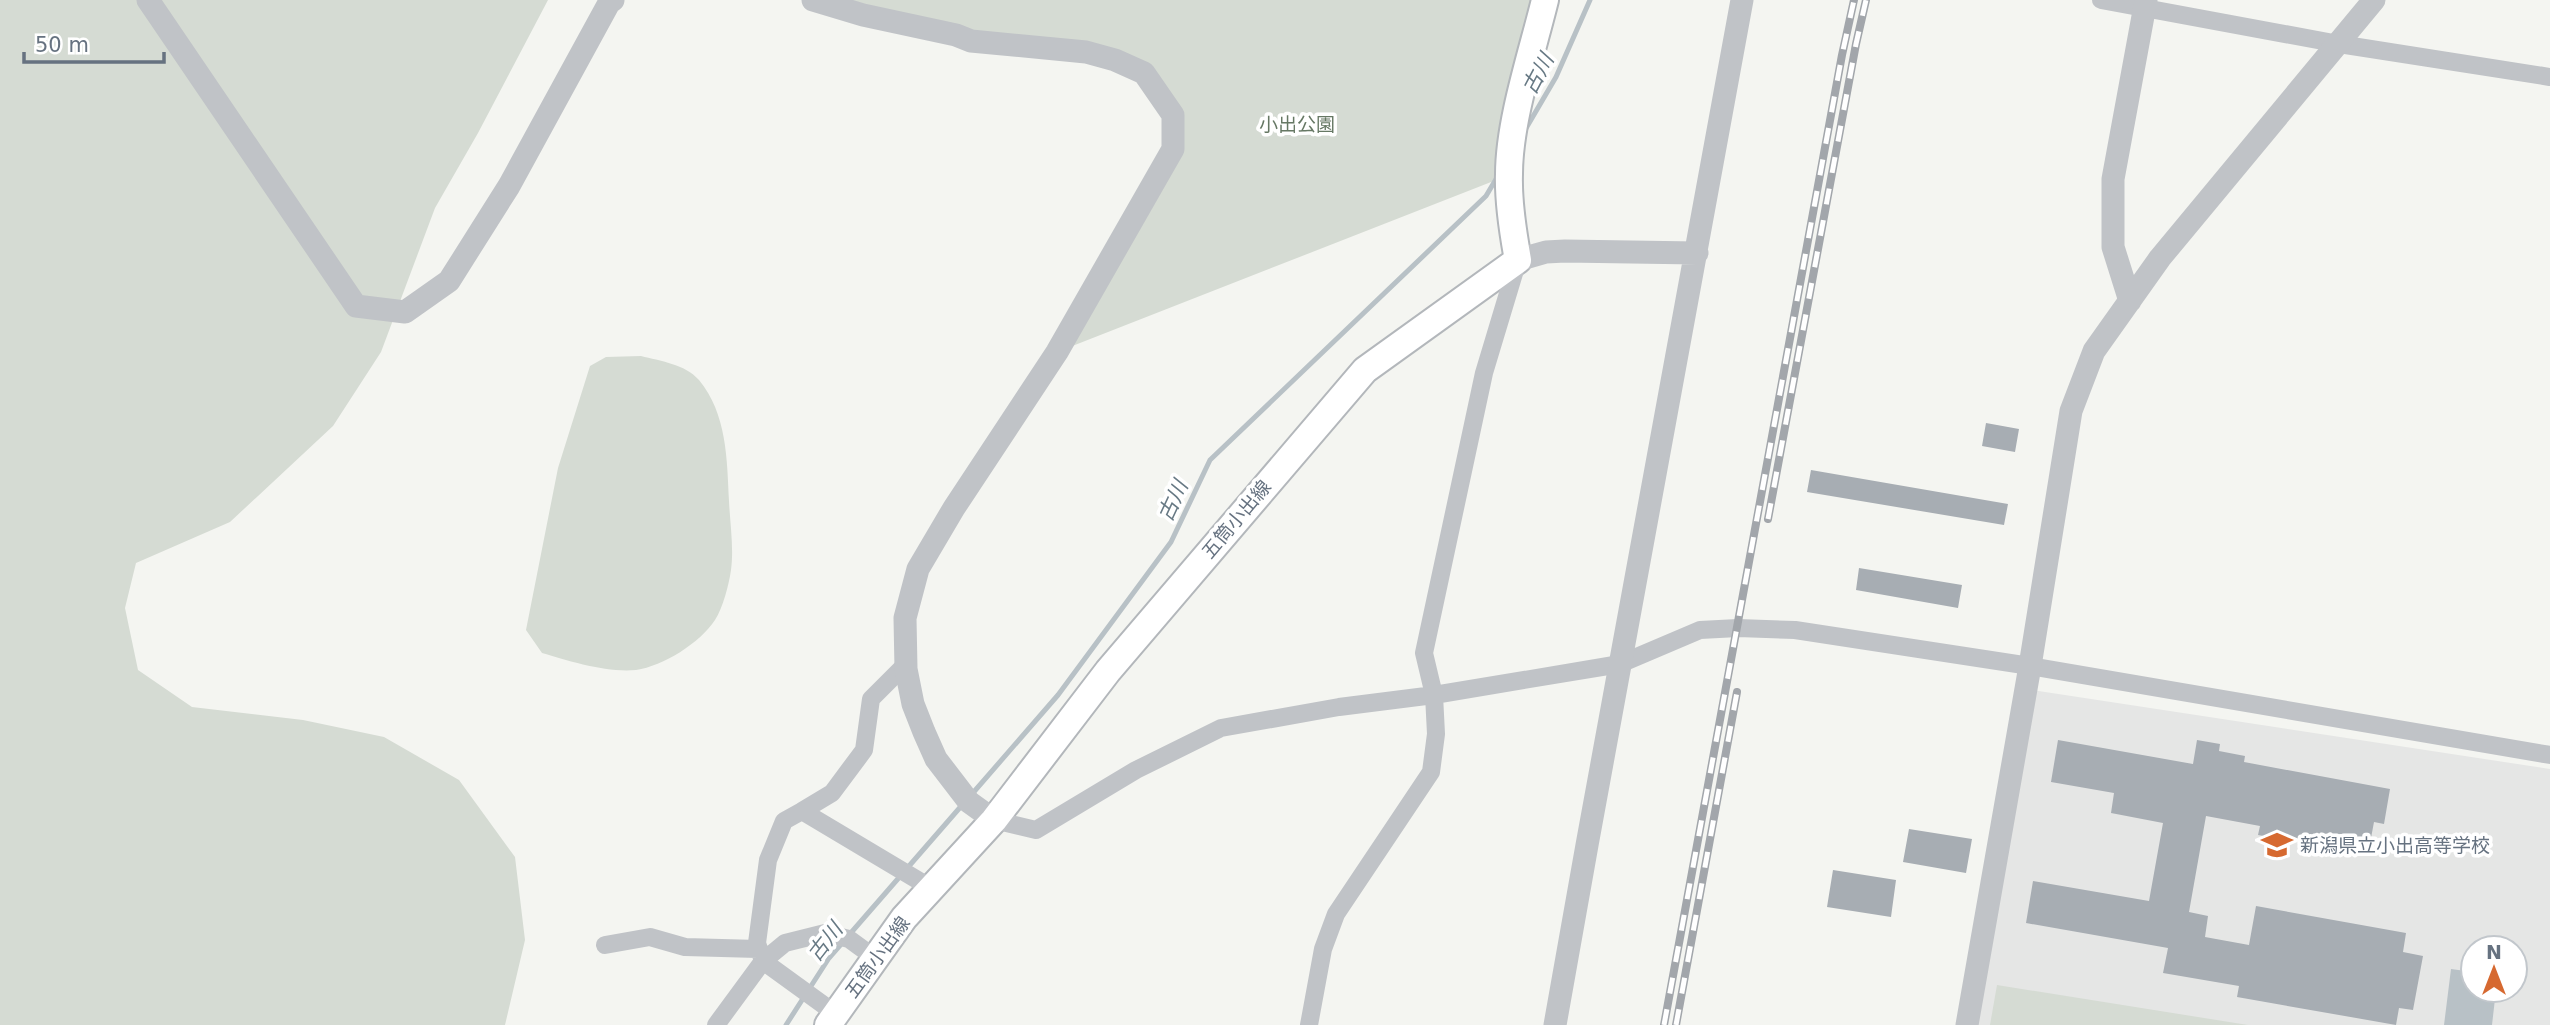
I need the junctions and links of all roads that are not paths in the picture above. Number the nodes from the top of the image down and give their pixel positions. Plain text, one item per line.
1 (148, 0) edge
2 (613, 0) edge
3 (813, 0) edge
4 (1545, 0) edge
5 (1742, 0) edge
6 (2101, 0) edge
7 (2374, 0) edge
8 (2145, 4) edge
9 (2339, 44) junction
10 (2550, 77) edge
11 (1697, 253) junction
12 (1518, 260) junction
13 (2130, 301) junction
14 (906, 664) junction
15 (1620, 664) junction
16 (2030, 666) junction
17 (1434, 695) junction
18 (2550, 755) edge
19 (802, 811) junction
20 (994, 820) junction
21 (931, 888) junction
22 (605, 945) dead end
23 (761, 955) junction
24 (876, 958) junction
25 (832, 1020) edge
26 (716, 1025) edge
27 (1309, 1025) edge
28 (1555, 1025) edge
29 (1967, 1025) edge

1 - 2 street
3 - 14 street
4 - 12 main road
5 - 11 street
6 - 8 street
7 - 9 street
8 - 9 street
8 - 13 street
9 - 10 street
9 - 13 street
11 - 12 street
11 - 15 street
12 - 17 street
12 - 20 main road, 五筒小出線
13 - 16 street
14 - 19 street
14 - 20 street
15 - 16 street
15 - 17 street
15 - 28 street
16 - 18 street
16 - 29 street
17 - 20 street
17 - 27 street
19 - 21 street
19 - 23 street
20 - 21 main road, 五筒小出線
21 - 24 main road, 五筒小出線
22 - 23 street
23 - 24 street
23 - 25 street
23 - 26 street
24 - 25 main road, 五筒小出線

